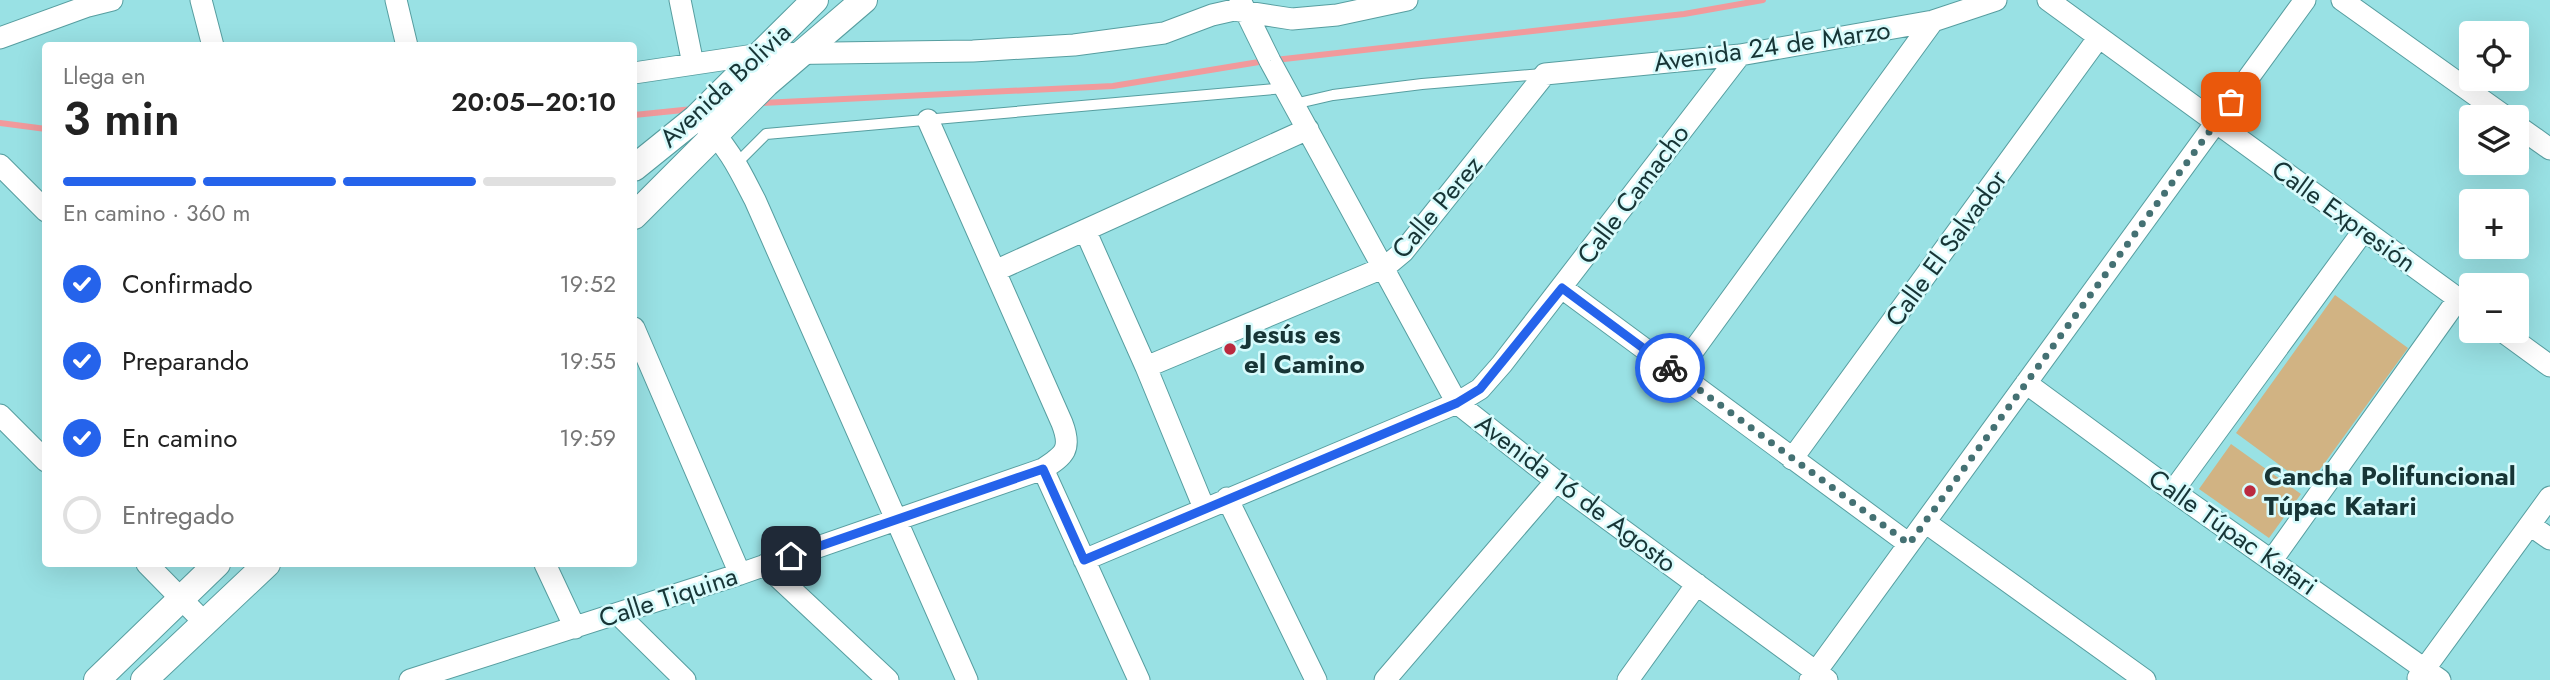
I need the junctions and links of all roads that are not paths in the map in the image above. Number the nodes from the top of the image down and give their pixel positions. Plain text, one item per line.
1 (112, 0) edge
2 (201, 0) edge
3 (396, 0) edge
4 (680, 0) edge
5 (815, 0) edge
6 (864, 0) edge
7 (1311, 0) edge
8 (1407, 0) edge
9 (1996, 0) edge
10 (2048, 0) edge
11 (2305, 0) edge
12 (2342, 0) edge
13 (88, 3) edge
14 (1242, 5) edge
15 (1292, 19) junction
16 (1933, 22) junction
17 (2099, 37) junction
18 (0, 38) edge
19 (212, 42) edge
20 (406, 42) edge
21 (800, 52) junction
22 (761, 54) junction
23 (1740, 55) junction
24 (693, 64) junction
25 (637, 73) edge
26 (1545, 74) junction
27 (1290, 96) junction
28 (2489, 105) edge
29 (928, 120) junction
30 (2216, 122) junction
31 (714, 124) junction
32 (1308, 129) junction
33 (2529, 134) edge
34 (2550, 149) edge
35 (736, 164) junction
36 (0, 165) edge
37 (637, 166) edge
38 (42, 207) edge
39 (637, 213) edge
40 (1084, 230) junction
41 (2364, 230) junction
42 (1385, 267) junction
43 (995, 271) junction
44 (1562, 288) junction
45 (2459, 300) edge
46 (2459, 312) edge
47 (637, 335) edge
48 (2518, 343) edge
49 (2550, 366) edge
50 (1146, 367) junction
51 (1677, 373) junction
52 (2026, 383) junction
53 (1457, 403) junction
54 (0, 415) edge
55 (42, 457) edge
56 (1792, 459) junction
57 (1043, 469) junction
58 (1556, 481) junction
59 (2174, 491) junction
60 (2550, 497) edge
61 (1227, 498) junction
62 (1204, 508) junction
63 (897, 520) junction
64 (1925, 522) junction
65 (2530, 525) junction
66 (2550, 539) edge
67 (1909, 544) junction
68 (1084, 560) junction
69 (2272, 561) junction
70 (765, 565) junction
71 (150, 567) edge
72 (214, 567) edge
73 (264, 567) edge
74 (546, 567) edge
75 (740, 574) junction
76 (1697, 584) junction
77 (181, 598) junction
78 (618, 614) junction
79 (204, 622) junction
80 (575, 628) junction
81 (2427, 676) edge
82 (1818, 677) edge
83 (422, 678) edge
84 (97, 680) edge
85 (144, 680) edge
86 (685, 680) edge
87 (888, 680) edge
88 (967, 680) edge
89 (1139, 680) edge
90 (1316, 680) edge
91 (1385, 680) edge
92 (1628, 680) edge
93 (2145, 680) edge

1 - 13 street
2 - 19 street
3 - 20 street
4 - 24 street
5 - 22 street, Avenida Bolivia
6 - 21 street
7 - 15 street
8 - 15 street
9 - 16 street, Avenida 24 de Marzo
10 - 17 street, Calle Expresión
11 - 30 street
12 - 28 street
13 - 18 street
14 - 15 street
14 - 21 street
14 - 27 street, Avenida 16 de Agosto
16 - 23 street, Avenida 24 de Marzo
16 - 51 street
17 - 30 street, Calle Expresión
17 - 56 street, Calle El Salvador
21 - 22 street
21 - 31 street
22 - 24 street
22 - 31 street, Avenida Bolivia
23 - 26 street, Avenida 24 de Marzo
23 - 44 street, Calle Camacho
24 - 25 street
26 - 27 lane
26 - 42 street, Calle Perez
27 - 29 lane
27 - 32 street, Avenida 16 de Agosto
29 - 35 lane
29 - 43 street
30 - 41 street, Calle Expresión
30 - 52 street
31 - 35 street
31 - 37 street, Avenida Bolivia
31 - 39 street, Avenida Bolivia
32 - 40 street
32 - 42 street, Avenida 16 de Agosto
33 - 34 street
35 - 63 street
36 - 38 street
40 - 43 street
40 - 50 street
41 - 45 street, Calle Expresión
41 - 59 street
42 - 50 street, Calle Perez
42 - 53 street, Avenida 16 de Agosto
43 - 57 street
44 - 51 street
44 - 53 street, Calle Camacho
46 - 69 street
47 - 75 street
48 - 49 street
50 - 62 street
51 - 56 street
52 - 59 street, Calle Túpac Katari
52 - 64 street
53 - 58 street, Avenida 16 de Agosto
53 - 61 street, Calle Camacho
54 - 55 street
56 - 67 street
57 - 63 street, Calle Tiquina
57 - 68 street
58 - 76 street, Avenida 16 de Agosto
58 - 91 street
59 - 69 street, Calle Túpac Katari
60 - 65 street
61 - 62 street, Calle Camacho
61 - 90 street
62 - 68 street, Calle Camacho
63 - 70 street, Calle Tiquina
63 - 88 street
64 - 67 street
64 - 93 street
65 - 66 street
65 - 81 street
67 - 82 street
68 - 89 street
69 - 81 street, Calle Túpac Katari
70 - 75 street, Calle Tiquina
70 - 87 street
71 - 77 street
72 - 77 street
73 - 79 street
74 - 80 street
75 - 78 street, Calle Tiquina
76 - 82 street, Avenida 16 de Agosto
76 - 92 street
77 - 79 street
77 - 84 street
78 - 80 street, Calle Tiquina
78 - 86 street
79 - 85 street
80 - 83 street, Calle Tiquina

